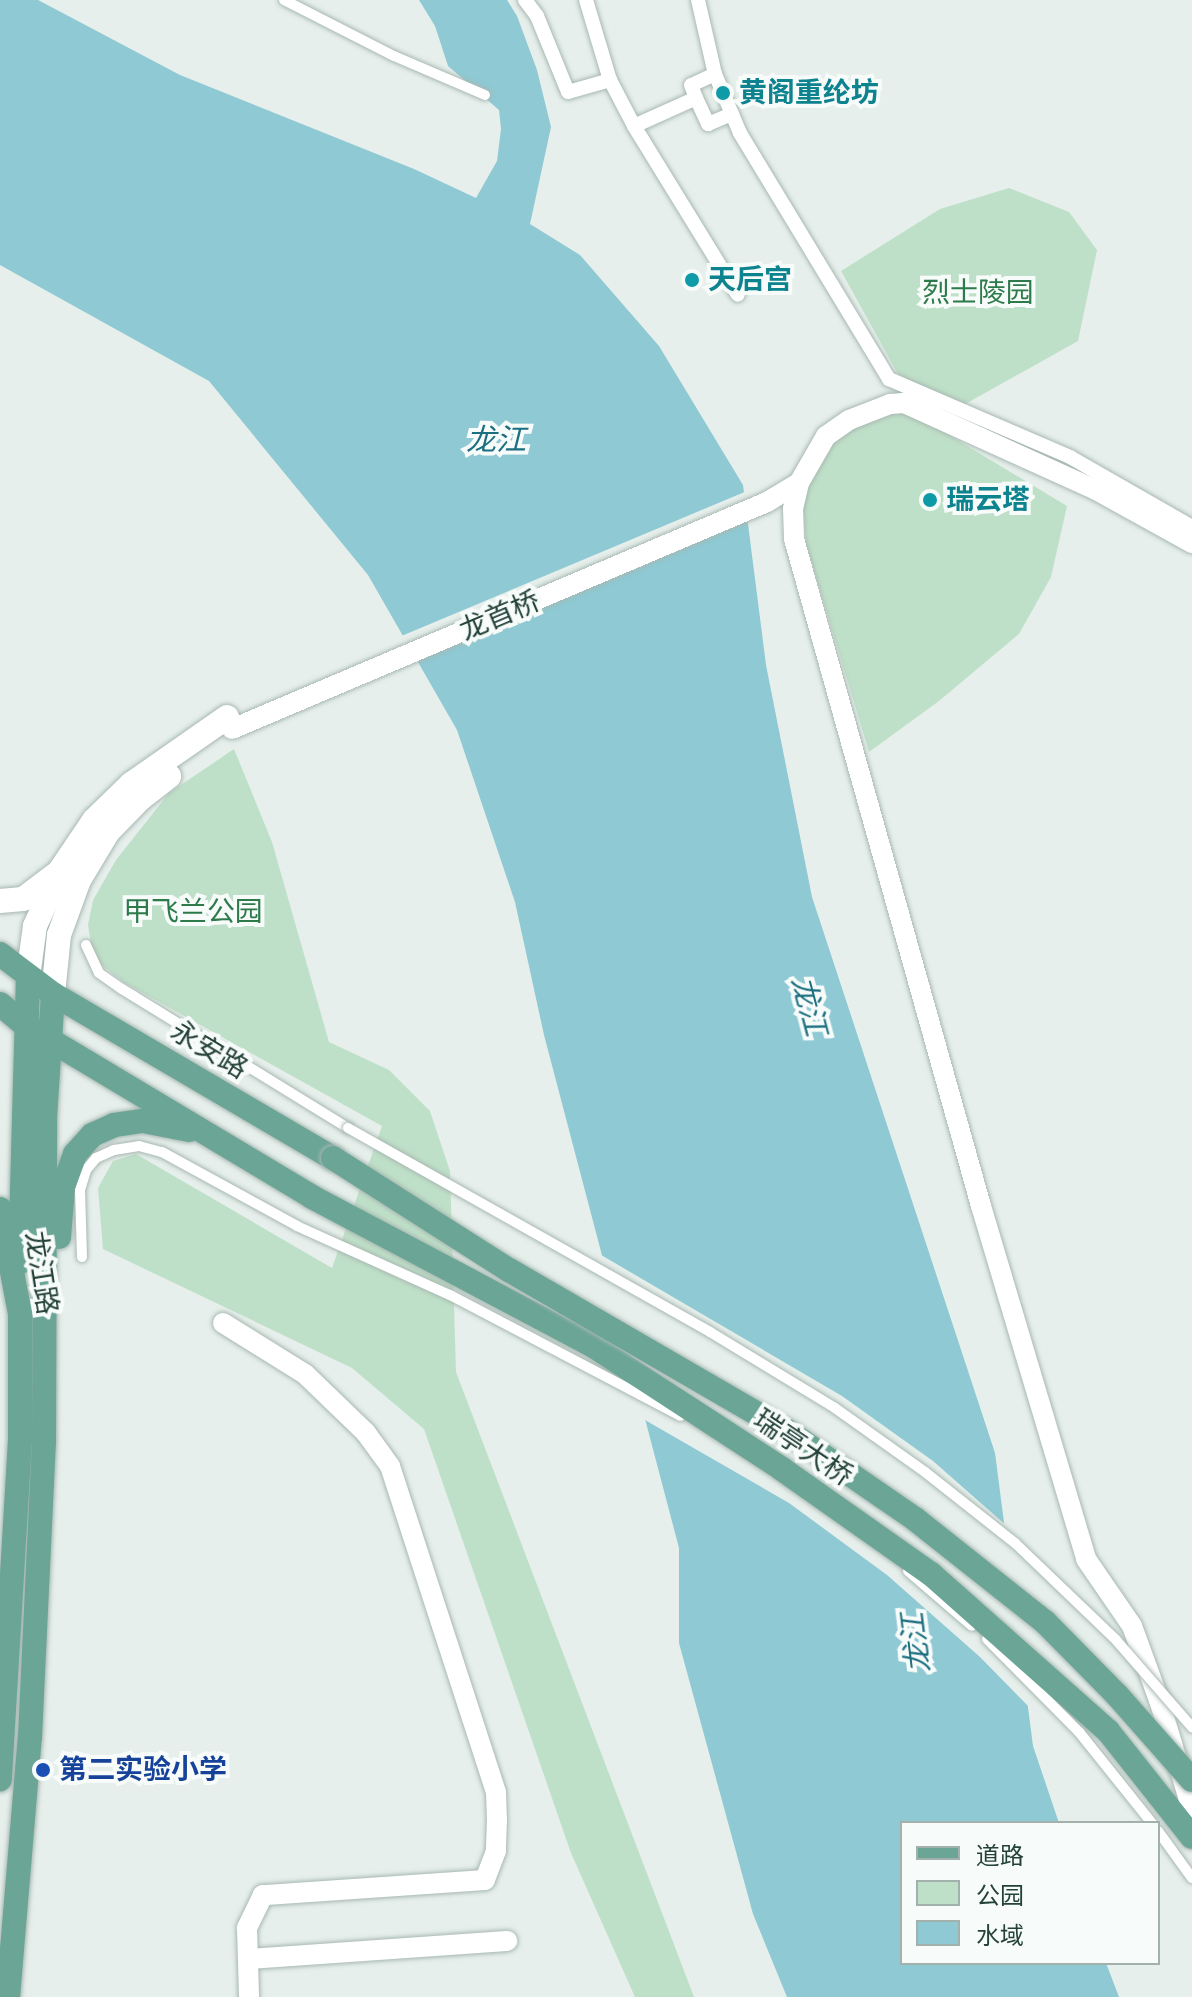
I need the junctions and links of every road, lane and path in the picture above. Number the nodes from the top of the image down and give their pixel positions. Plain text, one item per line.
1 (284, 0) edge
2 (525, 0) edge
3 (586, 0) edge
4 (698, 0) edge
5 (715, 74) junction
6 (610, 80) junction
7 (485, 95) dead end
8 (696, 98) junction
9 (732, 114) junction
10 (634, 126) junction
11 (738, 295) dead end
12 (799, 483) junction
13 (1192, 527) edge
14 (1192, 543) edge
15 (230, 723) junction
16 (61, 869) junction
17 (0, 901) edge
18 (86, 945) dead end
19 (0, 954) edge
20 (28, 977) junction
21 (53, 994) junction
22 (0, 1004) edge
23 (25, 1025) junction
24 (50, 1039) junction
25 (206, 1133) junction
26 (333, 1158) joint
27 (0, 1209) edge
28 (82, 1257) dead end
29 (46, 1269) junction
30 (20, 1314) junction
31 (223, 1323) dead end
32 (1192, 1727) edge
33 (0, 1779) edge
34 (1192, 1780) edge
35 (1192, 1810) edge
36 (1150, 1821) edge
37 (1160, 1834) edge
38 (1192, 1837) edge
39 (1192, 1878) edge
40 (507, 1941) dead end
41 (248, 1959) junction
42 (8, 1997) edge
43 (249, 1997) edge

1 - 7 lane
2 - 6 street
3 - 6 street
4 - 5 street
5 - 8 street
5 - 9 street
6 - 10 street
8 - 9 street
8 - 10 street
9 - 13 street
10 - 11 street
12 - 14 street
12 - 15 street, 龙首桥
12 - 35 street
15 - 16 street
15 - 21 street
16 - 17 street
16 - 20 street
18 - 32 lane, bridge
19 - 20 main road, 永安路
20 - 21 main road, 永安路
20 - 23 main road
21 - 24 main road, 龙江路
21 - 26 main road, 永安路
22 - 23 main road
23 - 24 main road
23 - 30 main road
24 - 25 main road
24 - 29 main road, 龙江路
25 - 29 main road
25 - 38 main road, 瑞亭大桥
26 - 34 main road, 瑞亭大桥, bridge
27 - 30 main road, 龙江路
28 - 36 lane
29 - 42 main road, 龙江路
30 - 33 main road, 龙江路
31 - 41 street
37 - 39 lane
40 - 41 street
41 - 43 street

